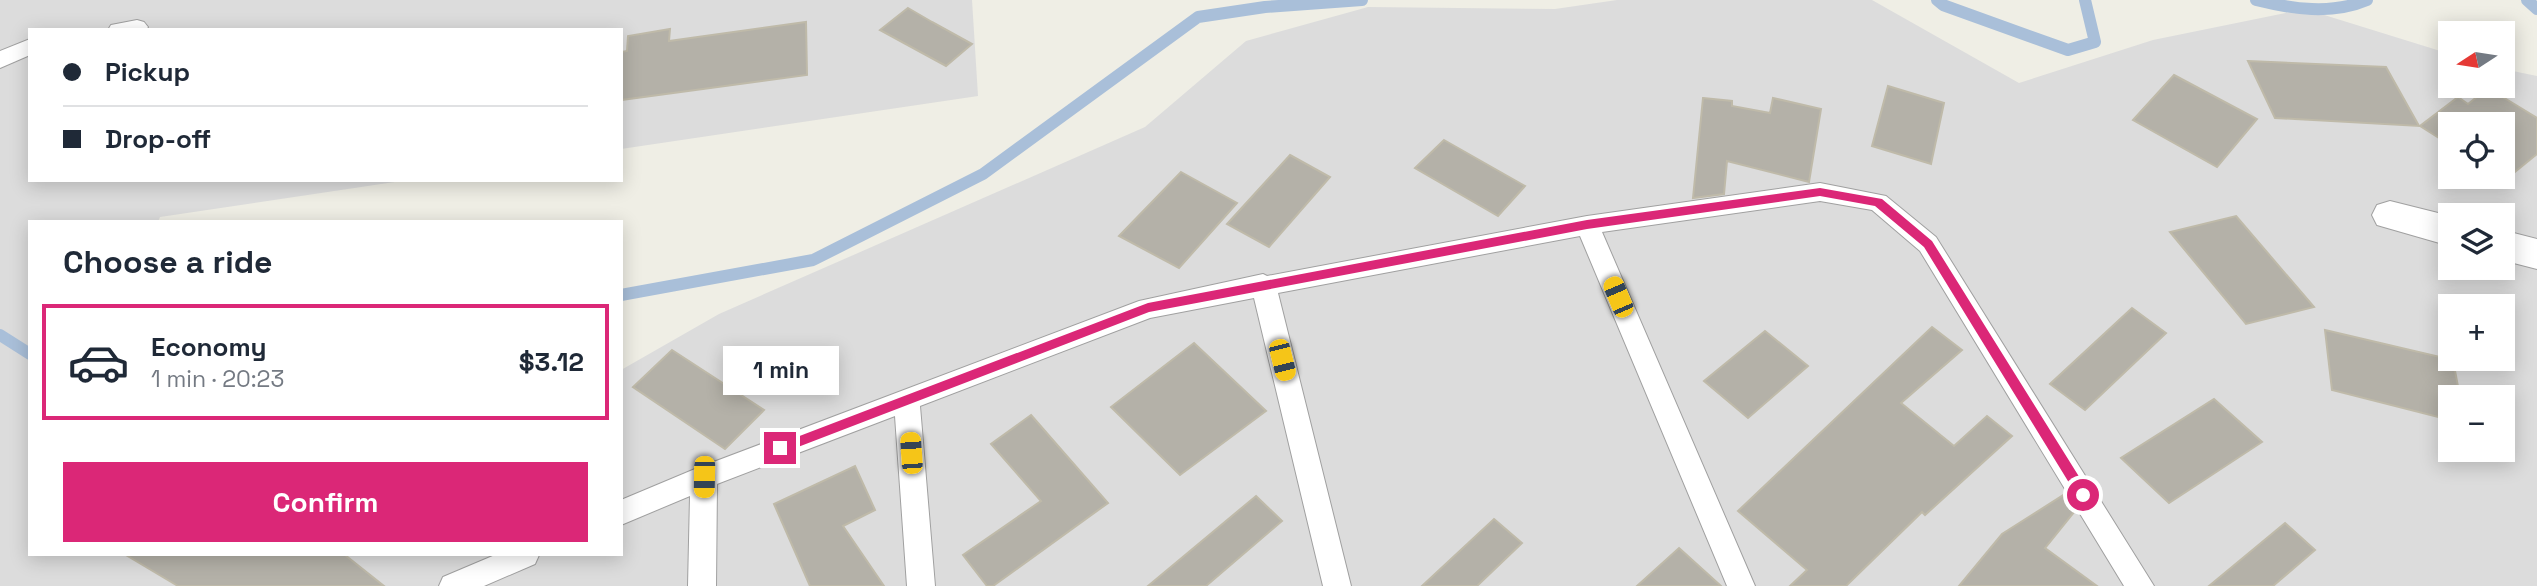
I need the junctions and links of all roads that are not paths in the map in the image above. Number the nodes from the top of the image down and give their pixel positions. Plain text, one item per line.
1 (28, 47) edge
2 (0, 60) edge
3 (2390, 215) dead end
4 (1587, 225) junction
5 (2438, 228) edge
6 (2515, 248) edge
7 (2537, 254) edge
8 (1263, 284) junction
9 (907, 400) junction
10 (704, 477) junction
11 (623, 512) edge
12 (523, 556) edge
13 (453, 586) edge
14 (702, 586) edge
15 (921, 586) edge
16 (1338, 586) edge
17 (1741, 586) edge
18 (2140, 586) edge

1 - 2 lane
3 - 5 street
4 - 8 lane
4 - 17 lane
4 - 18 lane
6 - 7 street
8 - 9 lane
8 - 16 lane
9 - 10 lane
9 - 15 lane
10 - 11 lane
10 - 14 lane
12 - 13 lane

